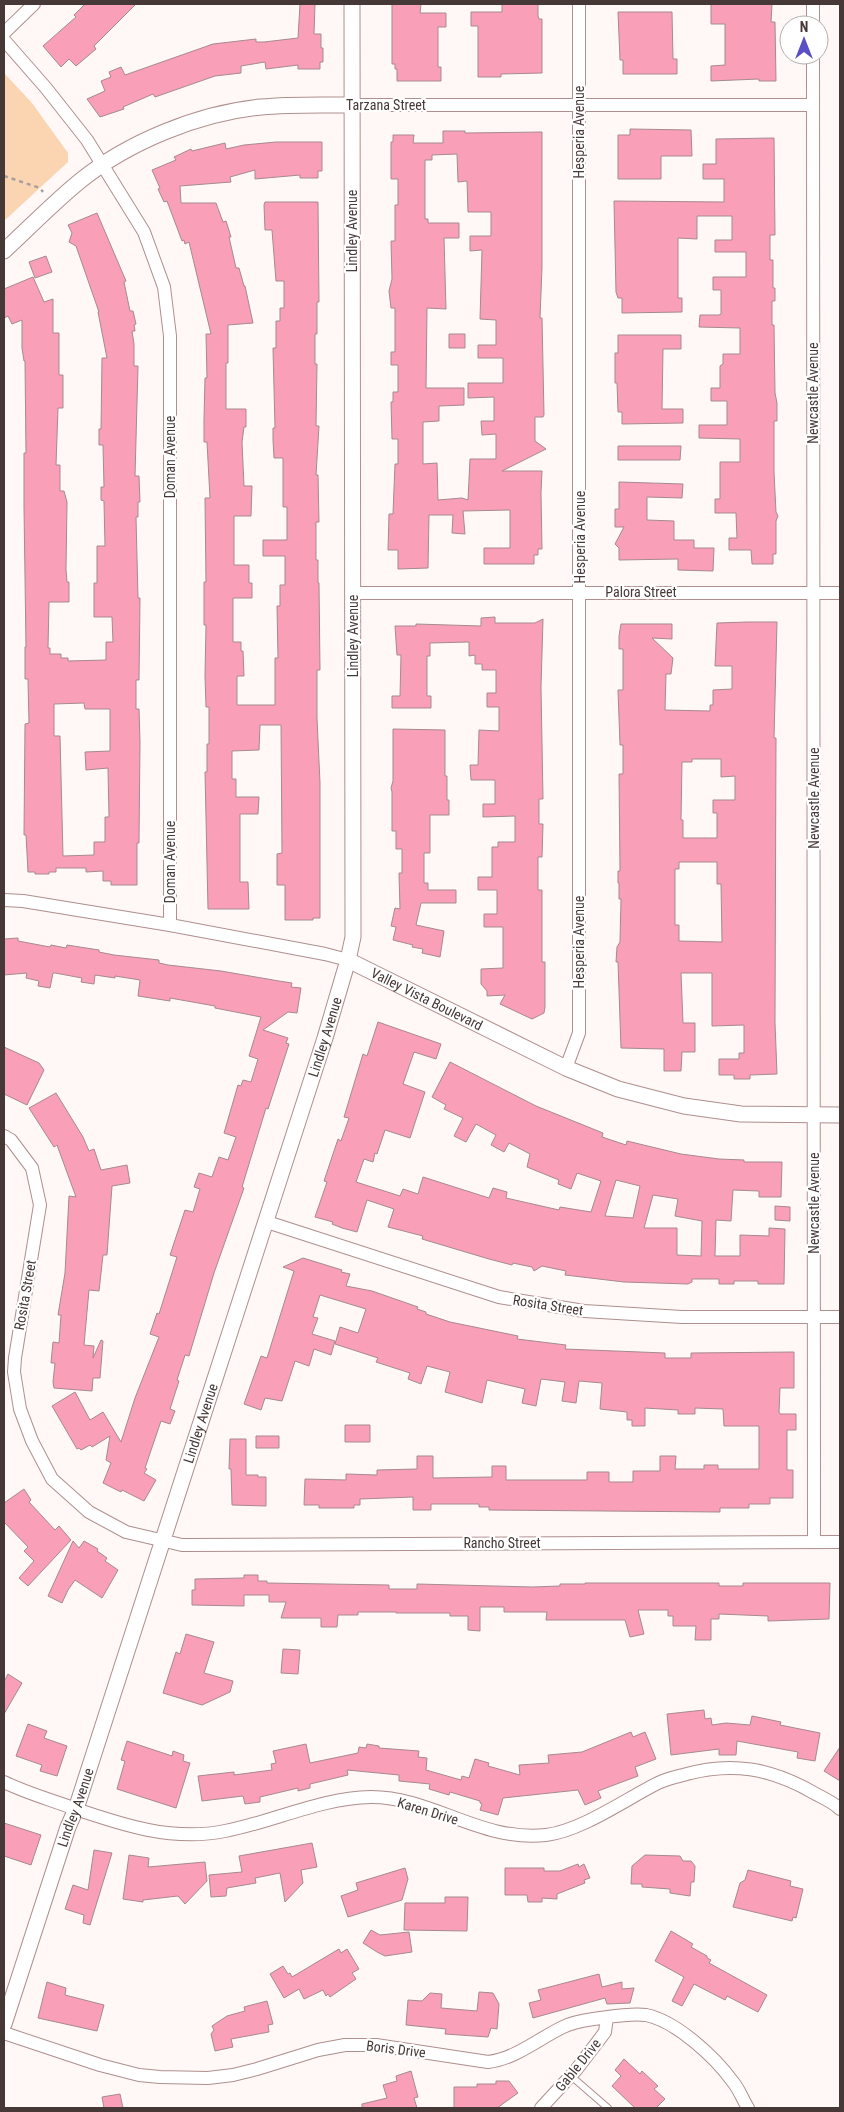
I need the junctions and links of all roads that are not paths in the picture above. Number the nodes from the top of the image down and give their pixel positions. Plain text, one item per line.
1 (34, 4) edge
2 (352, 4) edge
3 (579, 4) edge
4 (4, 33) edge
5 (4, 40) edge
6 (813, 65) edge
7 (352, 105) junction
8 (579, 105) junction
9 (813, 105) junction
10 (103, 164) junction
11 (4, 251) edge
12 (580, 592) junction
13 (352, 593) junction
14 (814, 593) junction
15 (840, 593) edge
16 (4, 900) edge
17 (170, 925) junction
18 (348, 960) junction
19 (566, 1068) junction
20 (814, 1115) junction
21 (840, 1115) edge
22 (4, 1136) edge
23 (267, 1222) junction
24 (814, 1317) junction
25 (840, 1317) edge
26 (9, 1372) edge
27 (164, 1541) junction
28 (814, 1542) junction
29 (840, 1542) edge
30 (4, 1782) edge
31 (76, 1809) junction
32 (840, 1809) edge
33 (607, 2017) junction
34 (4, 2024) edge
35 (4, 2033) edge
36 (571, 2076) junction
37 (541, 2108) edge
38 (608, 2108) edge
39 (748, 2108) edge

1 - 4 street
2 - 7 street, Lindley Avenue
3 - 8 street, Hesperia Avenue
5 - 10 street, Doman Avenue
6 - 9 street, Newcastle Avenue
7 - 8 street, Tarzana Street
7 - 10 street, Tarzana Street
7 - 13 street, Lindley Avenue
8 - 9 street, Tarzana Street
8 - 12 street, Hesperia Avenue
9 - 14 street, Newcastle Avenue
10 - 11 street, Tarzana Street
10 - 17 street, Doman Avenue
12 - 13 street, Palora Street
12 - 14 street, Palora Street
12 - 19 street, Hesperia Avenue
13 - 18 street, Lindley Avenue
14 - 15 street, Palora Street
14 - 20 street, Newcastle Avenue
16 - 17 street, Valley Vista Boulevard
17 - 18 street, Valley Vista Boulevard
18 - 19 street, Valley Vista Boulevard
18 - 23 street, Lindley Avenue
19 - 20 street, Valley Vista Boulevard
20 - 21 street, Valley Vista Boulevard
20 - 24 street, Newcastle Avenue
22 - 26 street, Rosita Street
23 - 24 street, Rosita Street
23 - 27 street, Lindley Avenue
24 - 25 street, Rosita Street
24 - 28 street, Newcastle Avenue
26 - 27 street, Rosita Street
27 - 28 street, Rancho Street
27 - 31 street, Lindley Avenue
28 - 29 street, Rancho Street
30 - 31 street, Karen Drive
31 - 32 street, Karen Drive
31 - 34 street, Lindley Avenue
33 - 35 street, Boris Drive
33 - 36 street, Gable Drive
33 - 39 street, Boris Drive
36 - 37 street, Gable Drive
36 - 38 lane

